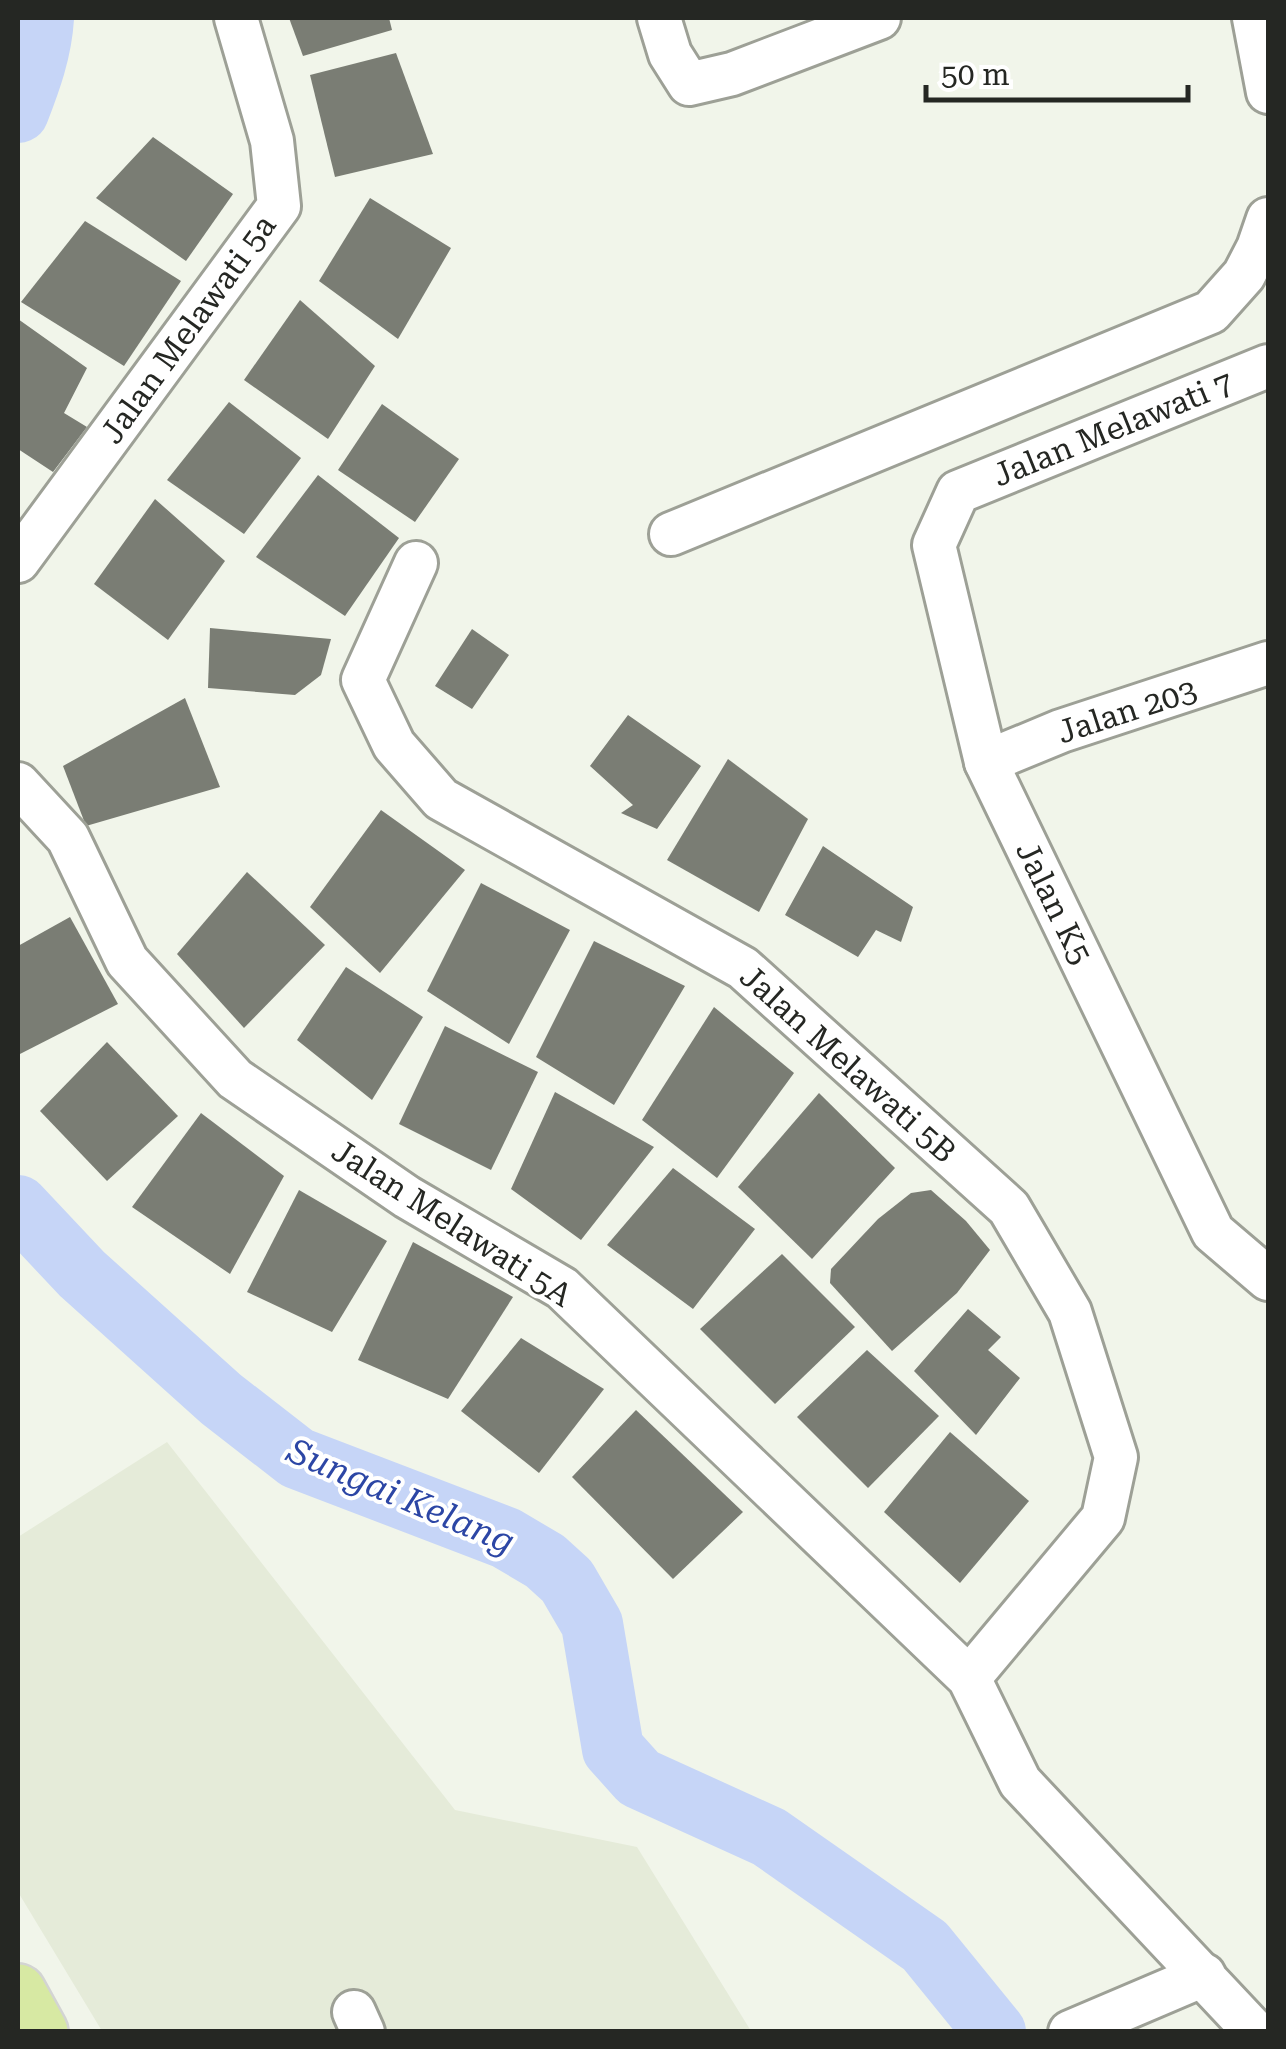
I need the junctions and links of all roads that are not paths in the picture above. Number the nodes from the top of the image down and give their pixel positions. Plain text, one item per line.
1 (236, 18) edge
2 (659, 18) edge
3 (879, 18) edge
4 (1254, 18) edge
5 (1268, 92) edge
6 (1268, 218) edge
7 (1268, 366) edge
8 (958, 492) joint
9 (670, 534) dead end
10 (18, 561) edge
11 (416, 563) dead end
12 (1264, 678) edge
13 (986, 762) junction
14 (18, 784) edge
15 (1268, 1278) edge
16 (968, 1678) junction
17 (1204, 1975) junction
18 (18, 1992) edge
19 (40, 2032) edge
20 (1070, 2032) edge
21 (1255, 2032) edge

1 - 10 street, Jalan Melawati 5a
2 - 3 street
4 - 5 street
6 - 9 street
7 - 8 street, Jalan Melawati 7
8 - 13 street, Jalan K5
11 - 16 street, Jalan Melawati 5B
12 - 13 street, Jalan 203
13 - 15 street, Jalan K5
14 - 16 street, Jalan Melawati 5A
16 - 17 street, Jalan Melawati 5A
17 - 20 street
17 - 21 street, Jalan Melawati 5A
18 - 19 main road

